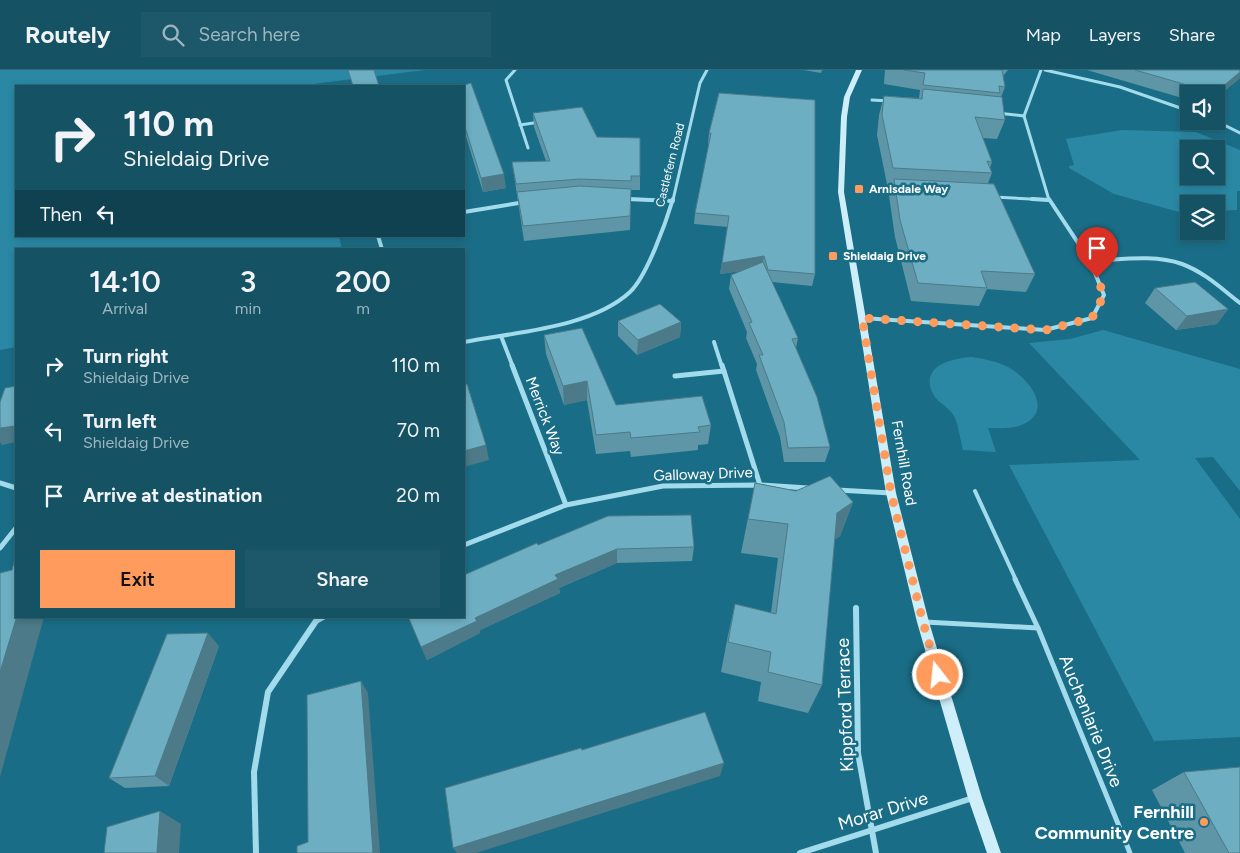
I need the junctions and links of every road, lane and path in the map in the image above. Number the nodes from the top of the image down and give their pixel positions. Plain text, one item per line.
1 (515, 70) edge
2 (707, 70) edge
3 (859, 70) edge
4 (1043, 70) edge
5 (872, 100) dead end
6 (891, 102) edge
7 (1180, 108) edge
8 (996, 113) edge
9 (1024, 116) junction
10 (546, 121) edge
11 (520, 124) junction
12 (1225, 126) edge
13 (1240, 133) edge
14 (528, 148) dead end
15 (883, 192) dead end
16 (903, 193) edge
17 (990, 197) edge
18 (618, 199) edge
19 (1049, 200) junction
20 (527, 201) edge
21 (673, 201) junction
22 (465, 212) edge
23 (1090, 261) junction
24 (1240, 303) edge
25 (862, 318) junction
26 (501, 336) junction
27 (465, 342) edge
28 (714, 342) dead end
29 (724, 371) junction
30 (675, 376) dead end
31 (0, 483) edge
32 (760, 485) junction
33 (15, 488) edge
34 (816, 489) edge
35 (826, 489) edge
36 (975, 491) dead end
37 (891, 493) junction
38 (566, 505) junction
39 (15, 529) edge
40 (465, 545) edge
41 (0, 548) edge
42 (856, 608) dead end
43 (321, 618) edge
44 (923, 622) junction
45 (1038, 628) junction
46 (975, 798) junction
47 (871, 830) junction
48 (256, 853) edge
49 (800, 853) edge
50 (876, 853) edge
51 (994, 853) edge
52 (1130, 853) edge

1 - 11 street
2 - 21 street, Castlefern Road
3 - 25 street, Fernhill Road
4 - 7 street
4 - 9 street
5 - 6 street
8 - 9 street
9 - 19 street
10 - 11 street
11 - 14 street
12 - 13 street
15 - 16 street
17 - 19 street
18 - 21 street
19 - 23 street
20 - 22 street
21 - 26 street, Castlefern Road
23 - 24 street
23 - 25 street
25 - 37 street, Fernhill Road
26 - 27 street, Castlefern Road
26 - 38 street, Merrick Way
28 - 29 street
29 - 30 street
29 - 32 street
31 - 33 street
32 - 34 street, Galloway Drive
32 - 38 street, Galloway Drive
35 - 37 street
36 - 45 lane, Auchenlarie Drive
37 - 44 street, Fernhill Road
38 - 40 street, Galloway Drive
39 - 41 street
42 - 47 street, Kippford Terrace
43 - 48 street
44 - 45 lane
44 - 46 street, Fernhill Road
45 - 52 lane, Auchenlarie Drive
46 - 47 street, Morar Drive
46 - 51 street, Fernhill Road
47 - 49 street, Morar Drive
47 - 50 street, Kippford Terrace

